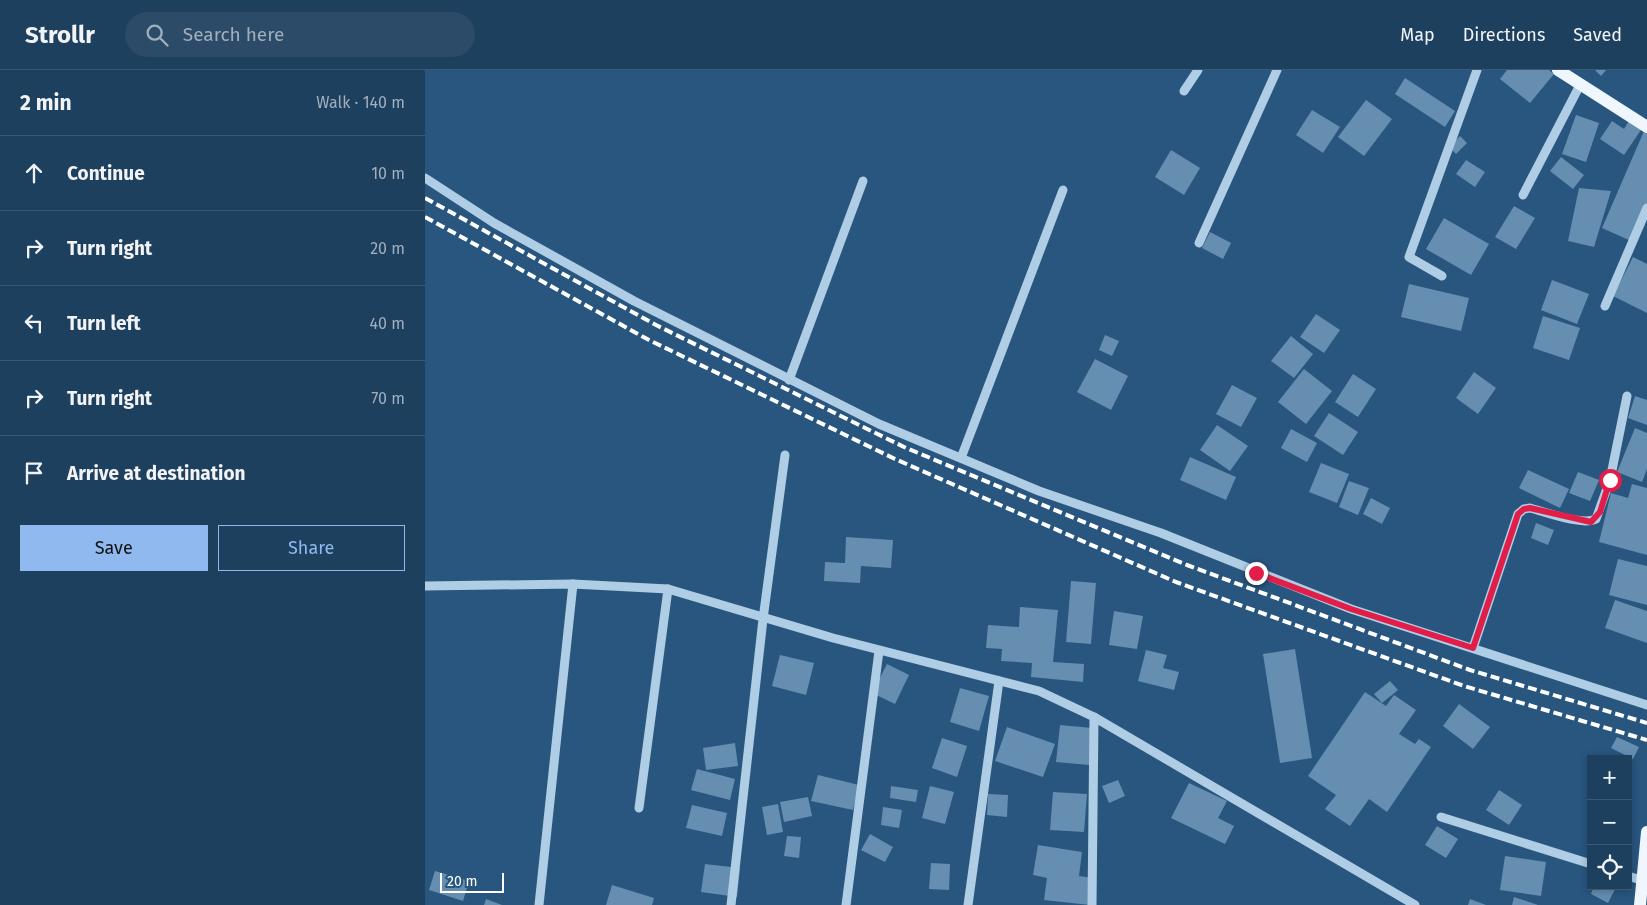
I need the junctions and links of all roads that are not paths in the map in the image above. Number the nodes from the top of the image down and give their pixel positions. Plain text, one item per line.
1 (1198, 70) edge
2 (1277, 70) edge
3 (1477, 70) edge
4 (1558, 70) edge
5 (1581, 85) junction
6 (1184, 91) dead end
7 (1647, 127) edge
8 (425, 178) edge
9 (863, 181) dead end
10 (1063, 190) dead end
11 (1523, 195) dead end
12 (1647, 208) edge
13 (1199, 244) dead end
14 (1442, 276) dead end
15 (1605, 306) dead end
16 (789, 380) junction
17 (1627, 396) dead end
18 (785, 455) dead end
19 (961, 458) junction
20 (573, 584) junction
21 (425, 586) edge
22 (668, 589) junction
23 (763, 619) junction
24 (1473, 648) junction
25 (879, 651) junction
26 (999, 681) junction
27 (1647, 704) edge
28 (1094, 717) junction
29 (639, 808) dead end
30 (1441, 816) dead end
31 (1647, 832) edge
32 (1587, 863) edge
33 (1632, 877) edge
34 (1641, 880) junction
35 (539, 905) edge
36 (731, 905) edge
37 (846, 905) edge
38 (968, 905) edge
39 (1092, 905) edge
40 (1415, 905) edge
41 (1640, 905) edge

1 - 6 street
2 - 13 street
3 - 14 street
4 - 5 main road
5 - 7 main road
5 - 11 street
8 - 16 street
9 - 16 street
10 - 19 street
12 - 15 street
16 - 19 street
17 - 24 street
18 - 23 street
19 - 24 street
20 - 21 street
20 - 22 street
20 - 35 street
22 - 23 street
22 - 29 street
23 - 25 street
23 - 36 street
24 - 27 street
25 - 26 street
25 - 37 street
26 - 28 street
26 - 38 street
28 - 39 street
28 - 40 street
30 - 32 street
31 - 34 main road
33 - 34 street
34 - 41 main road

